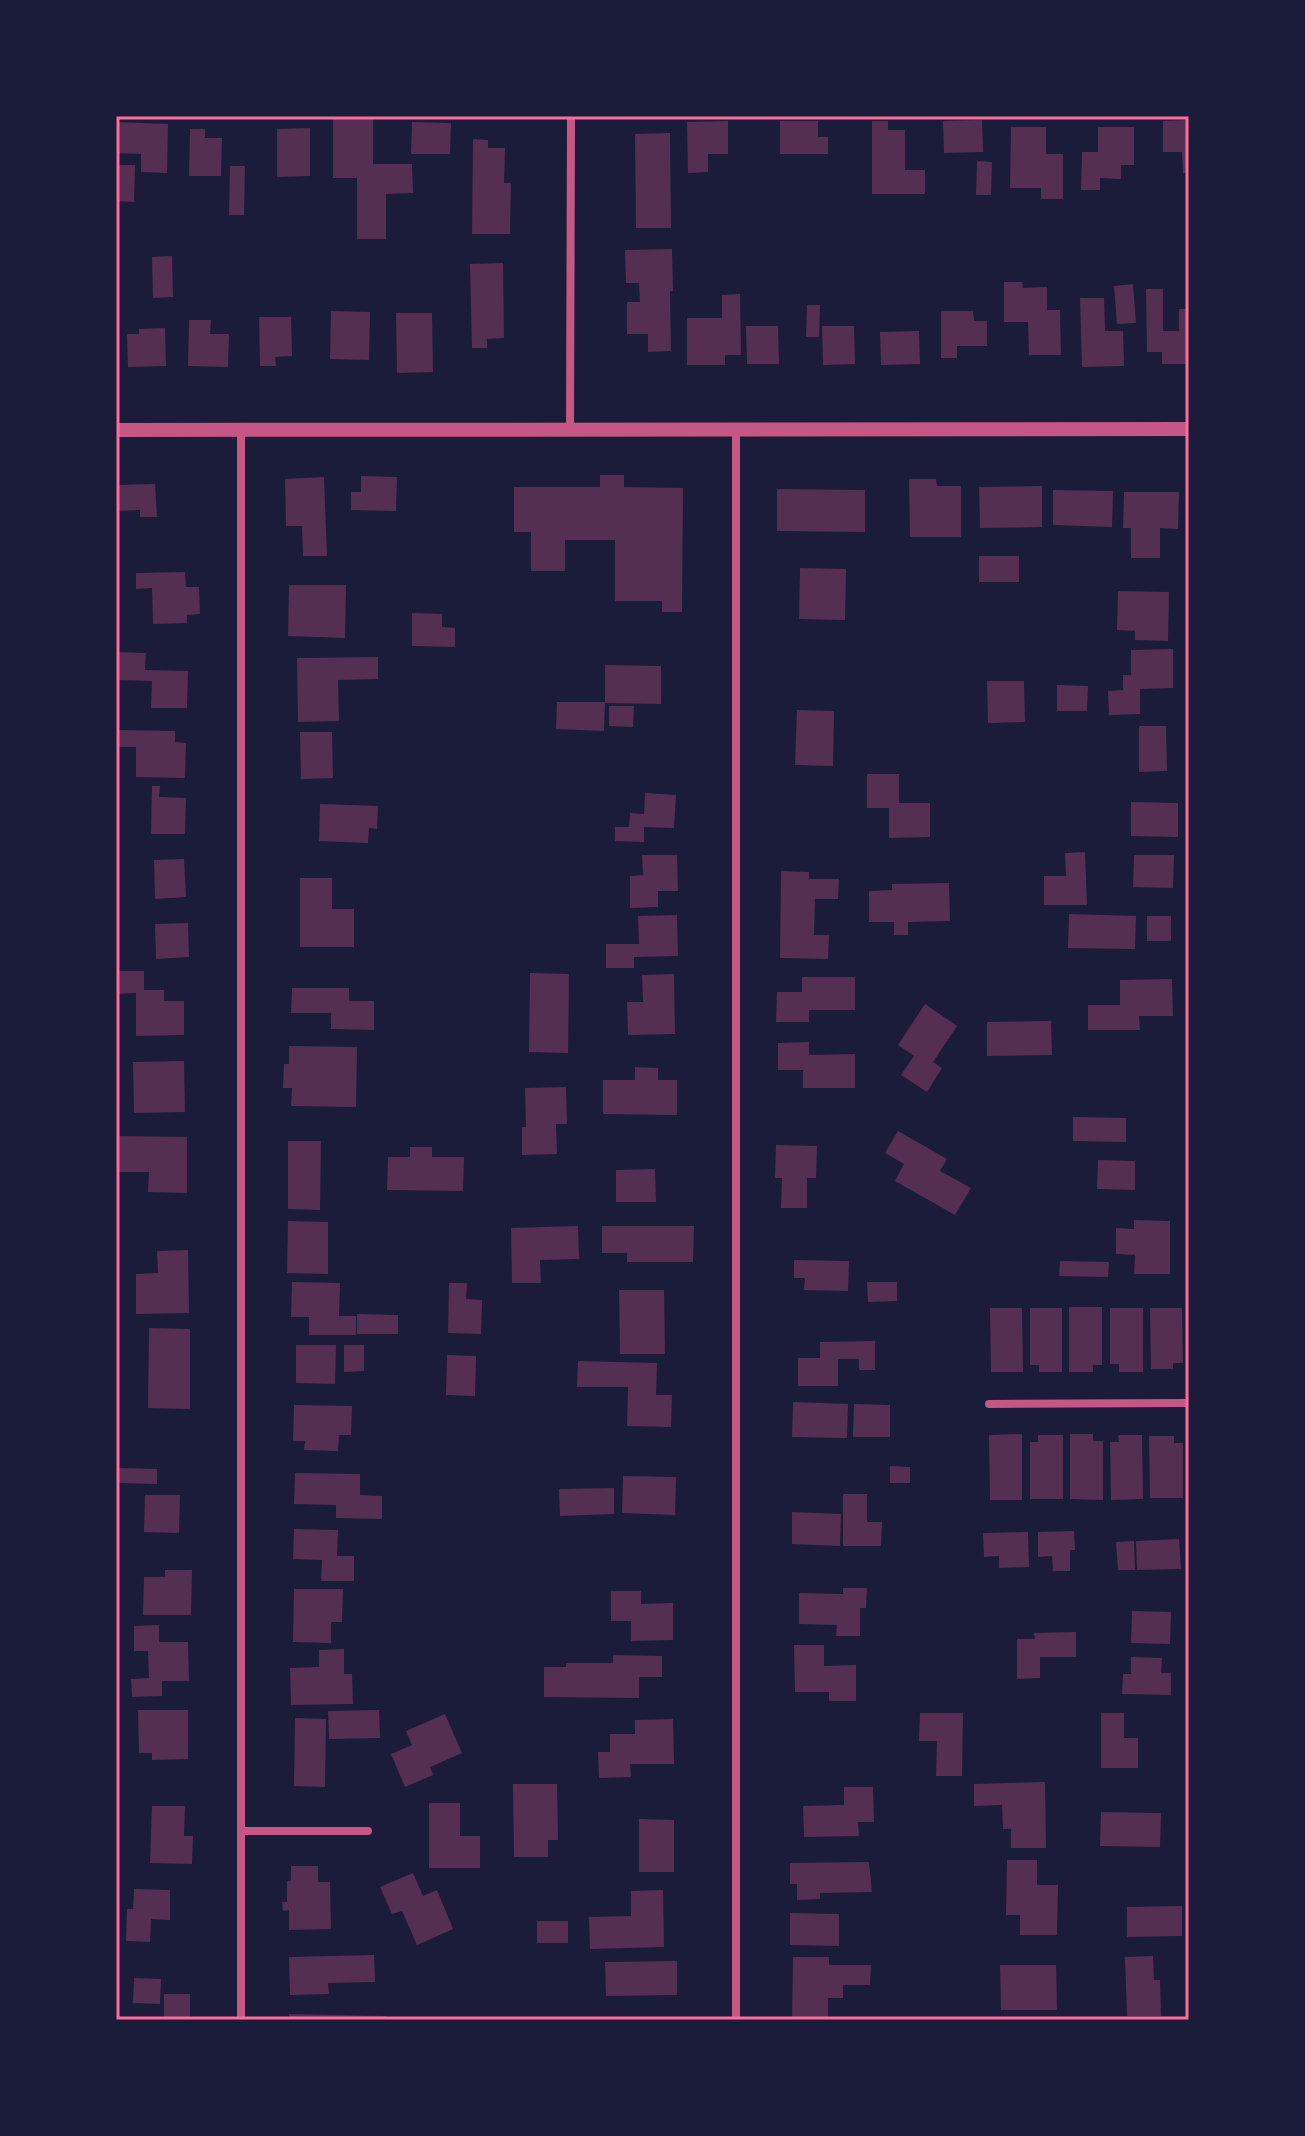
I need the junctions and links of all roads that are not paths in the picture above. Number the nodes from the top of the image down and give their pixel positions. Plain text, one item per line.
1 (571, 116) edge
2 (570, 429) junction
3 (736, 429) junction
4 (1189, 429) edge
5 (116, 430) edge
6 (241, 430) junction
7 (1189, 1403) edge
8 (989, 1404) dead end
9 (241, 1831) junction
10 (368, 1831) dead end
11 (241, 2020) edge
12 (736, 2020) edge

1 - 2 street
2 - 3 street
2 - 6 street
3 - 4 street
3 - 12 street
5 - 6 street
6 - 9 street
7 - 8 street
9 - 10 street
9 - 11 street

